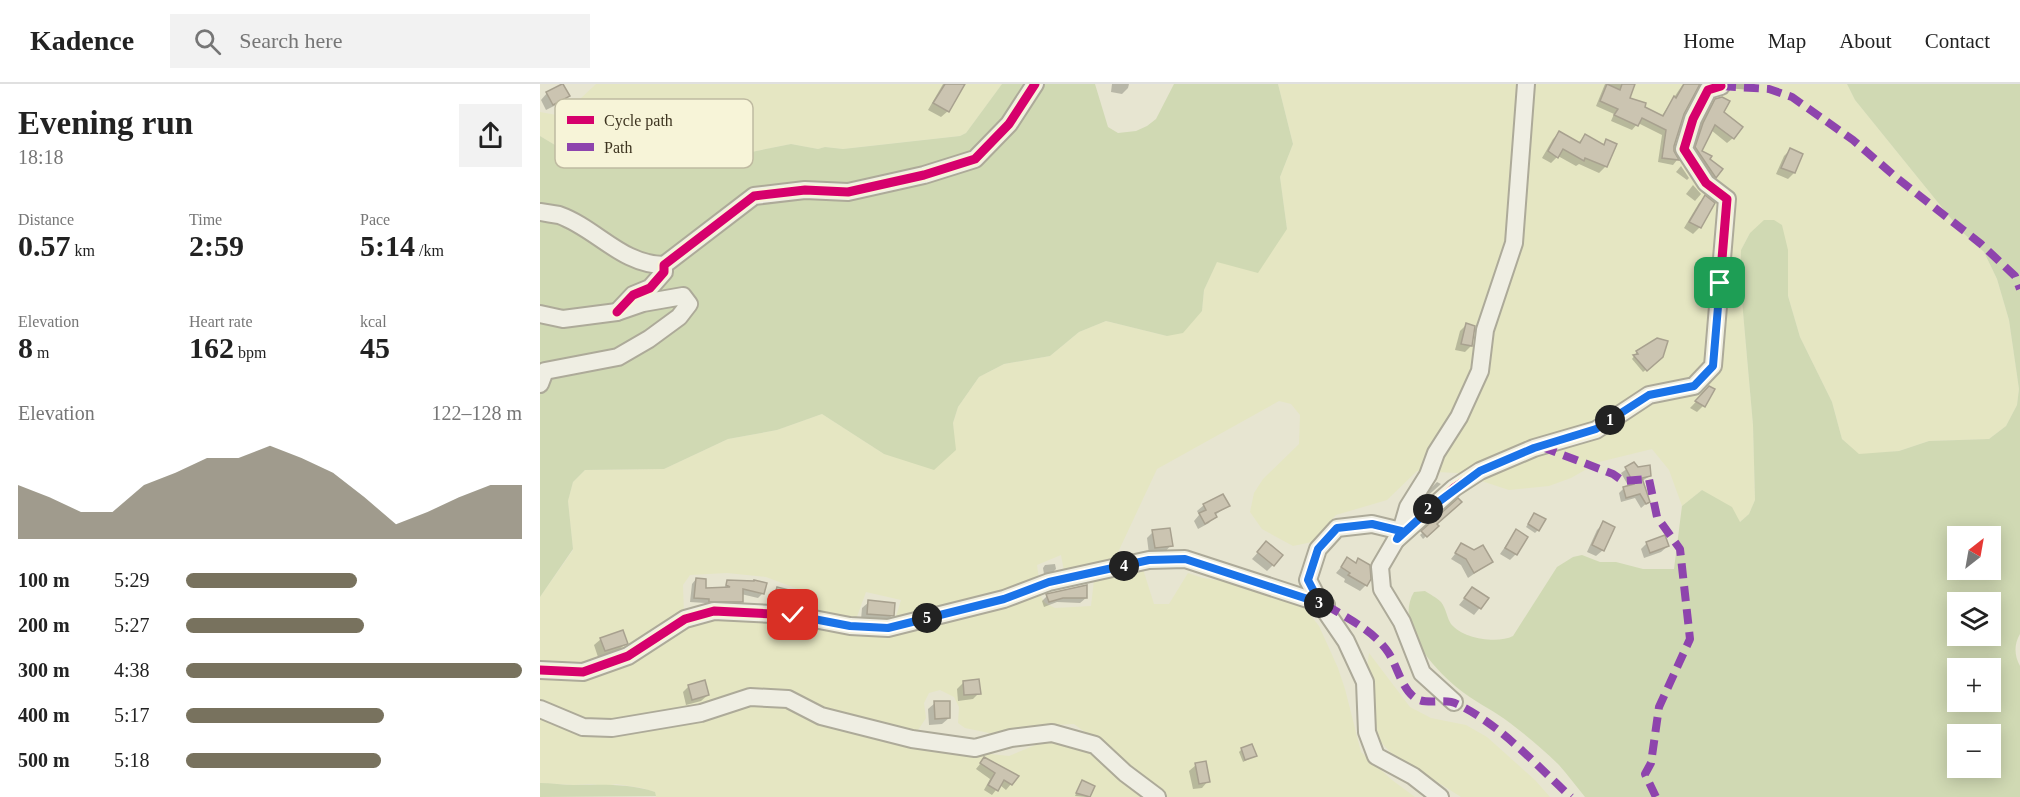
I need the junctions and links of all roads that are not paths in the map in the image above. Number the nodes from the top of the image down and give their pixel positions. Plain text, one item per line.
1 (1035, 84) edge
2 (1526, 84) edge
3 (1721, 86) dead end
4 (540, 212) edge
5 (664, 265) junction
6 (616, 312) junction
7 (540, 314) edge
8 (540, 384) edge
9 (1399, 535) junction
10 (1323, 604) junction
11 (540, 670) edge
12 (1454, 702) dead end
13 (540, 708) edge
14 (1157, 797) edge
15 (1440, 797) edge

1 - 5 street
2 - 9 street
3 - 9 street
4 - 5 street
5 - 6 street
6 - 7 street
6 - 8 street
9 - 10 street
9 - 12 street
10 - 11 street
10 - 15 street
13 - 14 street

